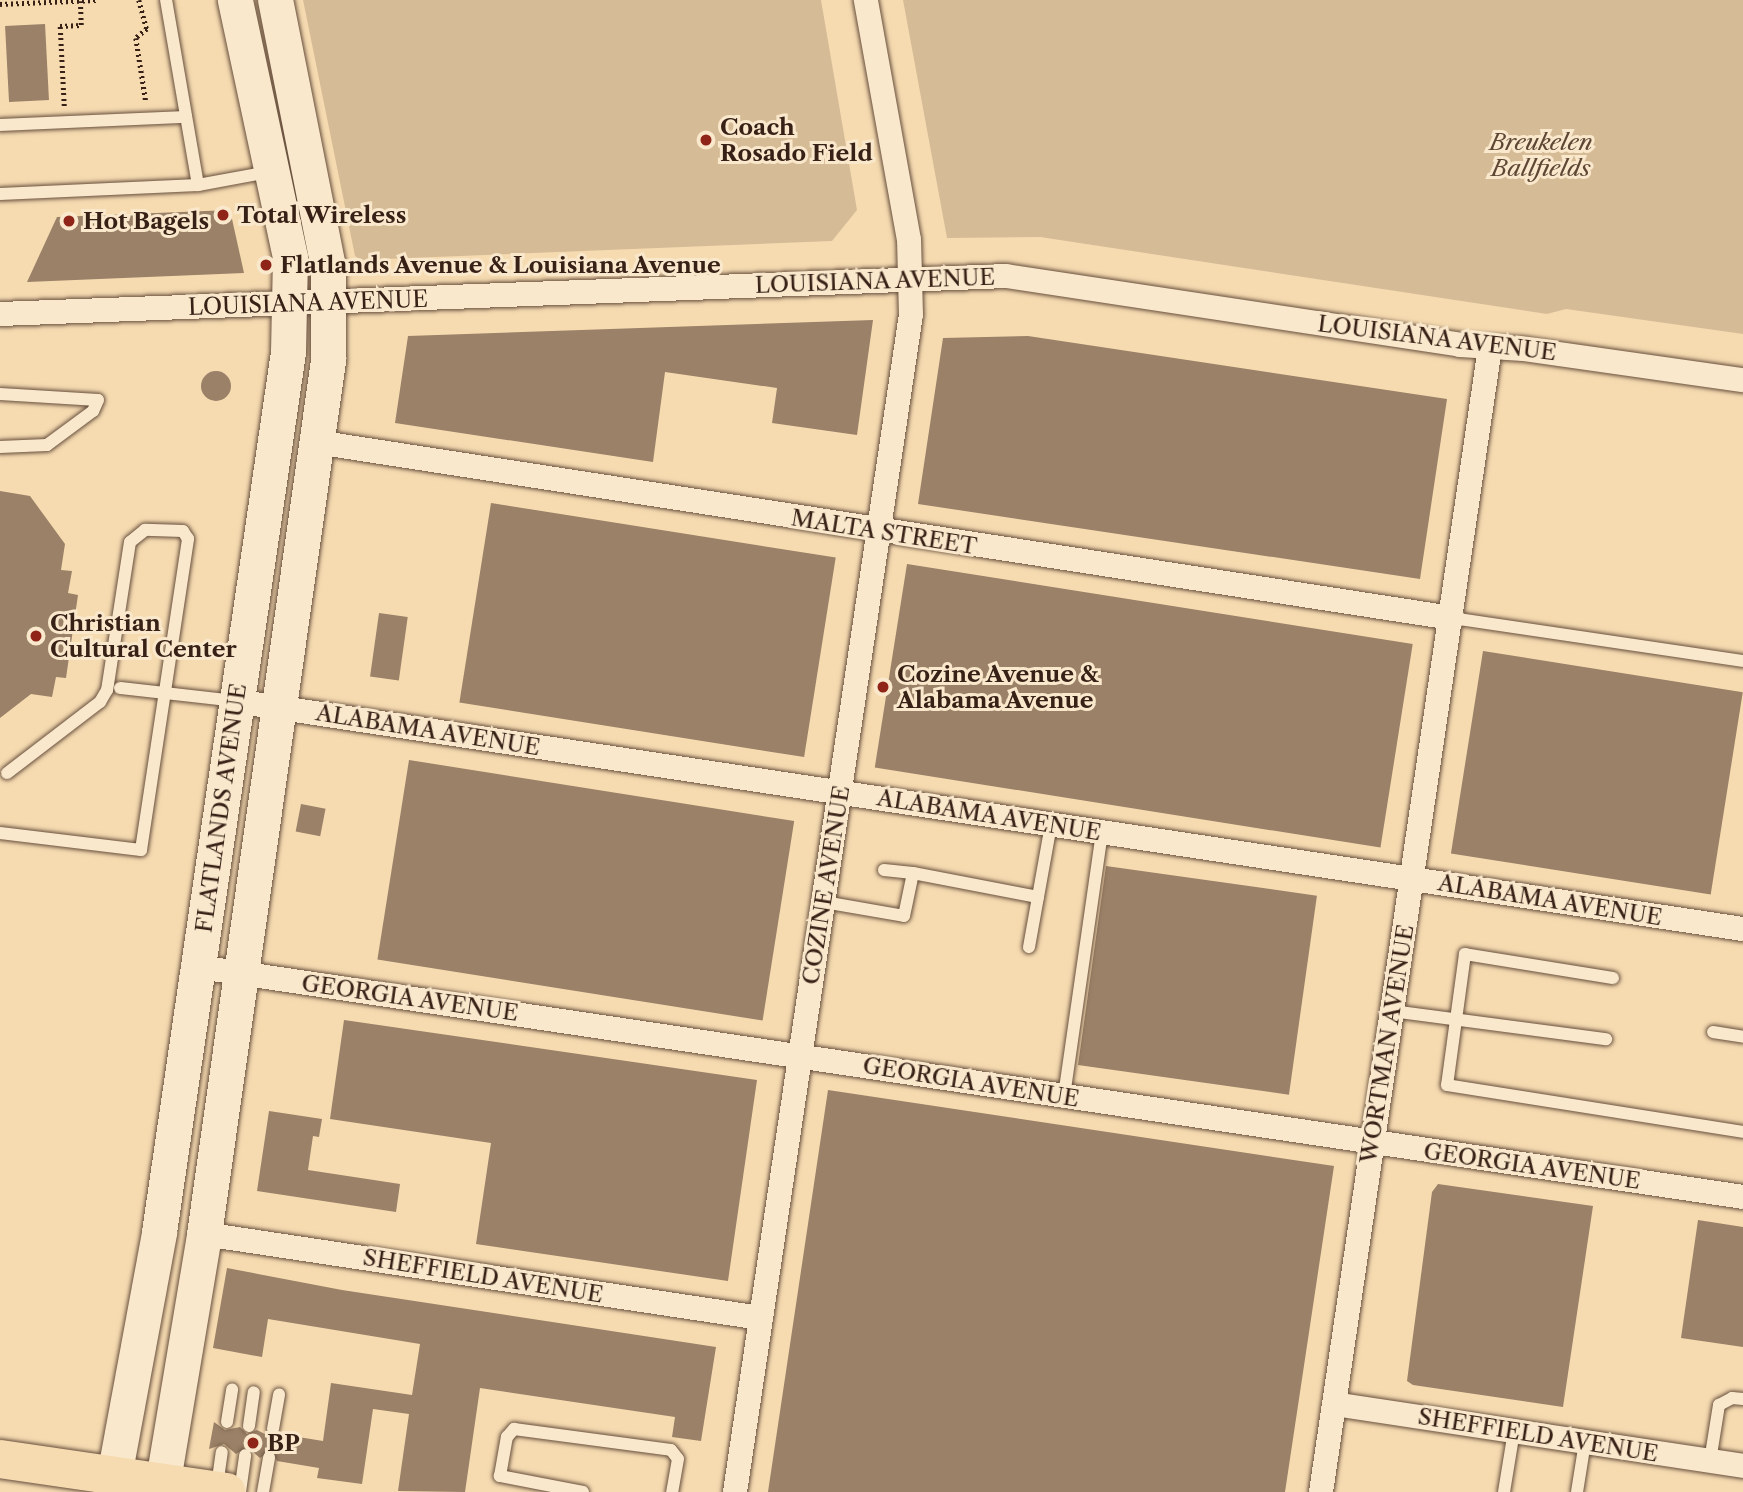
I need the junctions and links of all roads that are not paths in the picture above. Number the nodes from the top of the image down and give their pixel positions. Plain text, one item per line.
1 (166, 0) edge
2 (235, 0) edge
3 (275, 0) edge
4 (866, 0) edge
5 (186, 117) junction
6 (0, 125) edge
7 (272, 171) junction
8 (198, 185) junction
9 (0, 194) edge
10 (912, 278) junction
11 (329, 304) junction
12 (290, 305) junction
13 (0, 314) edge
14 (1490, 348) junction
15 (1743, 380) edge
16 (0, 394) edge
17 (316, 442) junction
18 (0, 447) edge
19 (880, 531) junction
20 (1452, 618) junction
21 (1743, 661) edge
22 (120, 688) dead end
23 (166, 693) junction
24 (235, 701) junction
25 (276, 707) junction
26 (7, 773) dead end
27 (840, 792) junction
28 (1051, 825) junction
29 (1102, 832) junction
30 (0, 833) edge
31 (884, 870) dead end
32 (913, 873) junction
33 (1412, 879) junction
34 (1038, 897) junction
35 (824, 902) junction
36 (1743, 929) edge
37 (1029, 947) dead end
38 (199, 967) junction
39 (241, 973) junction
40 (1614, 978) dead end
41 (1392, 1011) junction
42 (1454, 1019) junction
43 (1713, 1032) dead end
44 (1743, 1037) edge
45 (1606, 1039) dead end
46 (801, 1056) junction
47 (1064, 1096) junction
48 (1743, 1132) edge
49 (1373, 1142) junction
50 (1743, 1197) edge
51 (204, 1234) junction
52 (761, 1318) junction
53 (232, 1389) dead end
54 (254, 1392) dead end
55 (279, 1395) dead end
56 (1743, 1399) edge
57 (1334, 1405) junction
58 (227, 1422) dead end
59 (249, 1426) dead end
60 (273, 1429) dead end
61 (1514, 1432) junction
62 (1585, 1442) junction
63 (222, 1452) dead end
64 (245, 1455) dead end
65 (269, 1458) dead end
66 (0, 1459) edge
67 (1710, 1461) junction
68 (1743, 1466) edge
69 (112, 1483) edge
70 (162, 1486) edge
71 (228, 1491) edge
72 (263, 1492) edge
73 (583, 1492) edge
74 (672, 1492) edge
75 (735, 1492) edge
76 (1321, 1492) edge
77 (1504, 1492) edge
78 (1577, 1492) edge

1 - 5 lane
2 - 7 main road, FLATLANDS AVENUE
3 - 11 main road, FLATLANDS AVENUE
4 - 10 street, COZINE AVENUE
5 - 6 lane
5 - 8 lane
7 - 8 lane
7 - 12 main road, FLATLANDS AVENUE
8 - 9 lane
10 - 11 street, LOUISIANA AVENUE
10 - 14 street, LOUISIANA AVENUE
10 - 19 street, COZINE AVENUE
11 - 12 street, LOUISIANA AVENUE
11 - 17 main road, FLATLANDS AVENUE
12 - 13 street, LOUISIANA AVENUE
12 - 24 main road, FLATLANDS AVENUE
14 - 15 street, LOUISIANA AVENUE
14 - 20 street, WORTMAN AVENUE
16 - 18 lane
17 - 19 street, MALTA STREET
17 - 25 main road, FLATLANDS AVENUE
19 - 20 street, MALTA STREET
19 - 27 street, COZINE AVENUE
20 - 21 lane
20 - 33 street, WORTMAN AVENUE
22 - 23 lane
23 - 24 lane
23 - 26 lane
23 - 30 lane
24 - 25 street, ALABAMA AVENUE
24 - 38 main road, FLATLANDS AVENUE
25 - 27 street, ALABAMA AVENUE
25 - 39 main road, FLATLANDS AVENUE
27 - 28 street, ALABAMA AVENUE
27 - 35 street, COZINE AVENUE
28 - 29 street, ALABAMA AVENUE
28 - 34 lane
29 - 33 street, ALABAMA AVENUE
29 - 47 lane
31 - 32 lane
32 - 34 lane
32 - 35 lane
33 - 36 street, ALABAMA AVENUE
33 - 41 street, WORTMAN AVENUE
34 - 37 lane
35 - 46 street, COZINE AVENUE
38 - 39 street, GEORGIA AVENUE
38 - 69 main road, FLATLANDS AVENUE
39 - 46 street, GEORGIA AVENUE
39 - 51 main road, FLATLANDS AVENUE
40 - 42 lane
41 - 42 lane
41 - 49 street, WORTMAN AVENUE
42 - 45 lane
42 - 48 lane
43 - 44 lane
46 - 47 street, GEORGIA AVENUE
46 - 52 street, COZINE AVENUE
47 - 49 street, GEORGIA AVENUE
49 - 50 street, GEORGIA AVENUE
49 - 57 street, WORTMAN AVENUE
51 - 52 street, SHEFFIELD AVENUE
51 - 70 main road, FLATLANDS AVENUE
52 - 75 street, COZINE AVENUE
53 - 58 lane
54 - 59 lane
55 - 60 lane
56 - 67 lane
57 - 61 street, SHEFFIELD AVENUE
57 - 76 street, WORTMAN AVENUE
61 - 62 street, SHEFFIELD AVENUE
61 - 77 lane
62 - 67 street, SHEFFIELD AVENUE
62 - 78 lane
63 - 71 lane
64 - 71 lane
65 - 72 lane
66 - 69 main road
67 - 68 street, SHEFFIELD AVENUE
69 - 70 main road
70 - 71 main road
73 - 74 lane

